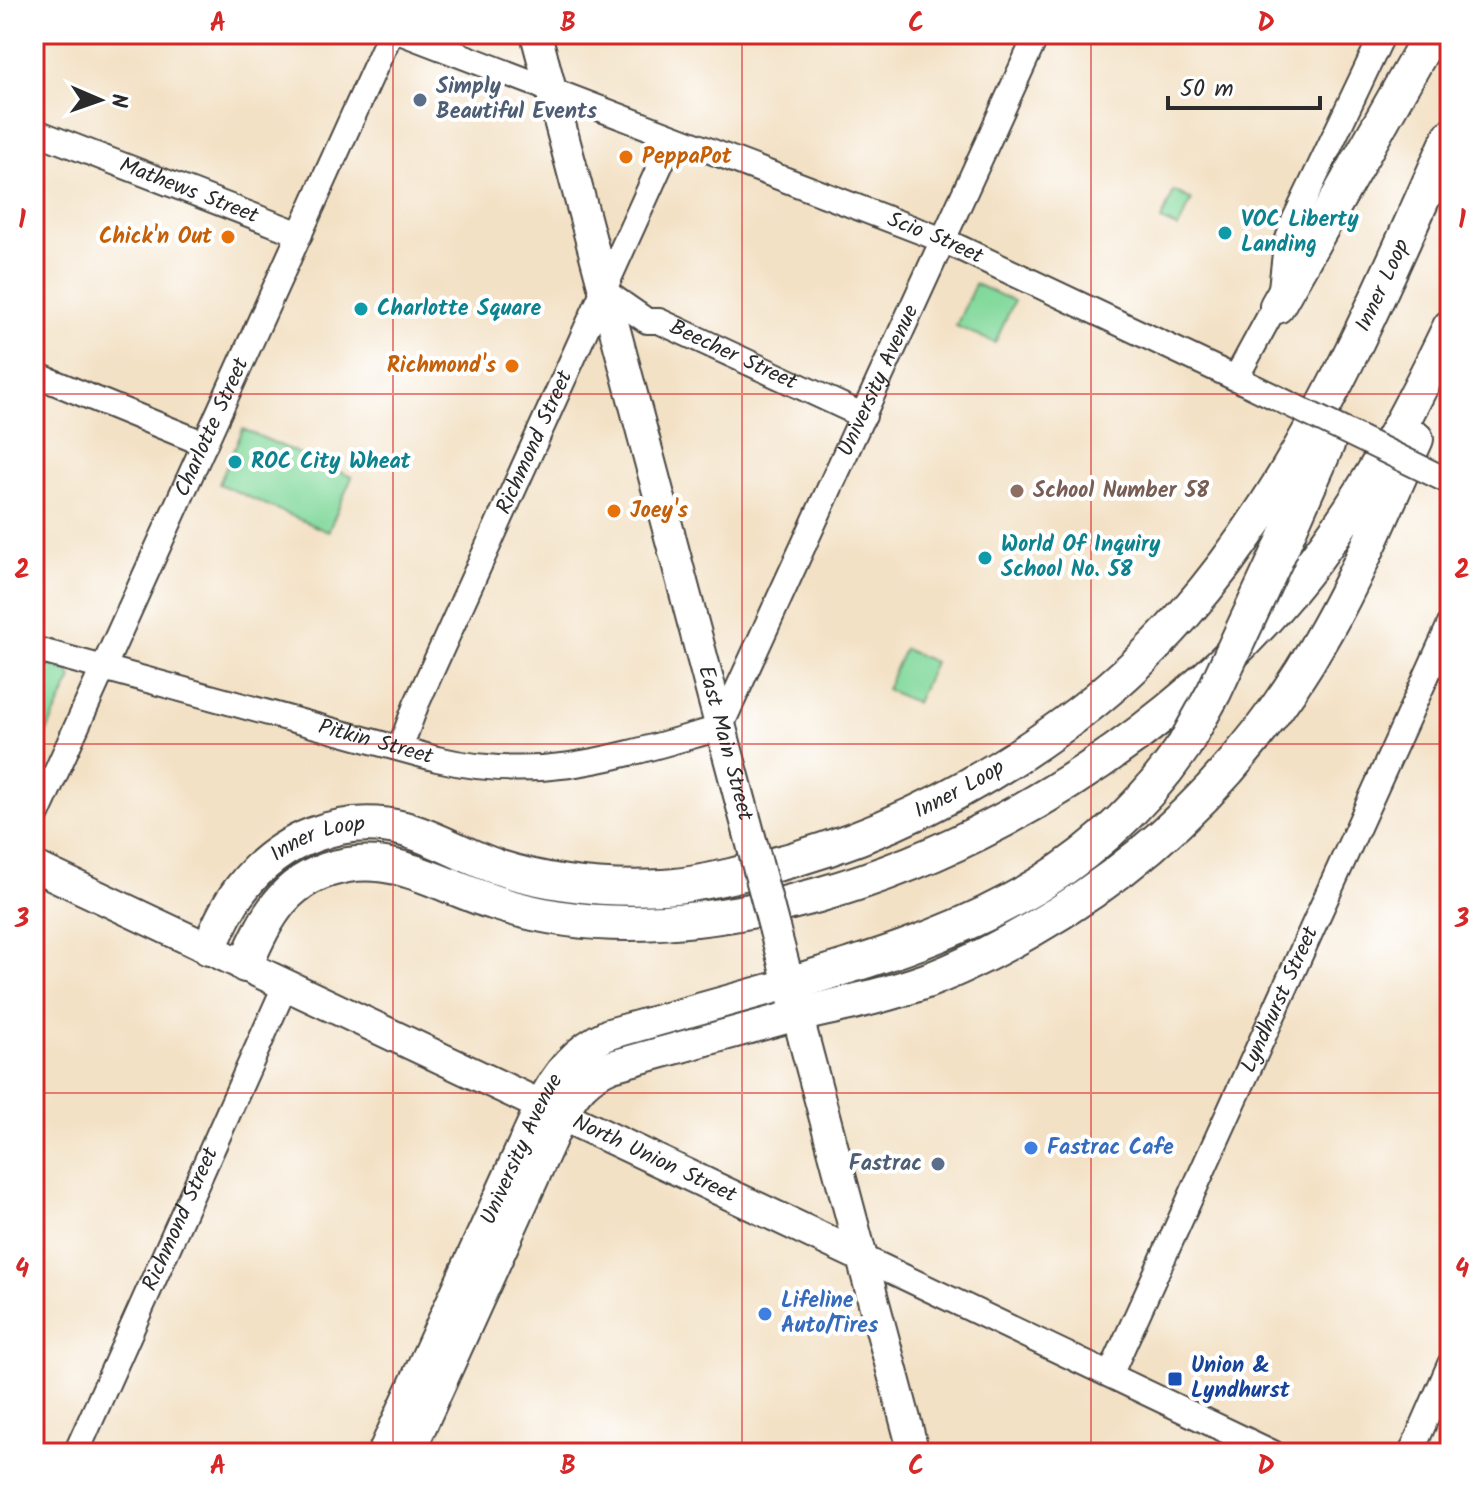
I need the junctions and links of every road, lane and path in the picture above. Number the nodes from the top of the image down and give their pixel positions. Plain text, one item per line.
1 (390, 34) edge
2 (405, 34) edge
3 (536, 34) edge
4 (1037, 34) edge
5 (1383, 34) edge
6 (1431, 34) edge
7 (551, 89) junction
8 (34, 131) edge
9 (673, 137) junction
10 (1450, 137) edge
11 (1434, 173) junction
12 (300, 234) junction
13 (943, 240) junction
14 (604, 291) junction
15 (1277, 306) junction
16 (1450, 327) edge
17 (1450, 361) edge
18 (34, 374) edge
19 (1242, 381) junction
20 (864, 416) junction
21 (205, 444) junction
22 (1450, 482) edge
23 (1450, 624) edge
24 (34, 649) edge
25 (105, 666) junction
26 (720, 728) junction
27 (400, 748) junction
28 (34, 821) edge
29 (34, 866) edge
30 (209, 948) junction
31 (245, 965) junction
32 (286, 984) junction
33 (793, 1000) junction
34 (551, 1110) junction
35 (862, 1257) junction
36 (1450, 1364) edge
37 (1110, 1375) junction
38 (76, 1453) edge
39 (383, 1453) edge
40 (409, 1453) edge
41 (914, 1453) edge
42 (1273, 1453) edge
43 (1411, 1453) edge

1 - 12 street, Charlotte Street
2 - 7 street, Scio Street
3 - 7 main road, East Main Street
4 - 13 street, University Avenue
5 - 15 street
6 - 15 highway
7 - 9 street, Scio Street
7 - 14 main road, East Main Street
8 - 12 street, Mathews Street
9 - 13 street, Scio Street
9 - 14 street, Richmond Street
10 - 11 highway, Inner Loop
11 - 30 highway, Inner Loop
11 - 33 highway, bridge
12 - 21 street, Charlotte Street
13 - 19 street, Scio Street
13 - 20 street, University Avenue
14 - 20 street, Beecher Street
14 - 26 main road, East Main Street
14 - 27 street, Richmond Street
15 - 19 street
16 - 31 highway, Inner Loop
17 - 33 highway
18 - 21 street
19 - 22 street, Scio Street, bridge
20 - 26 street, University Avenue
21 - 25 street, Charlotte Street
23 - 37 street, Lyndhurst Street
24 - 25 street, Pitkin Street
25 - 27 street, Pitkin Street
25 - 28 street, Charlotte Street
26 - 27 street, Pitkin Street
26 - 33 main road, East Main Street, bridge
29 - 30 main road, North Union Street
30 - 31 main road, North Union Street
31 - 32 main road, North Union Street
32 - 34 main road, North Union Street
32 - 38 street, Richmond Street
33 - 34 main road, University Avenue
33 - 35 main road, East Main Street
34 - 35 main road, North Union Street
34 - 39 main road, University Avenue
34 - 40 main road, University Avenue
35 - 37 street, North Union Street
35 - 41 main road, East Main Street
36 - 43 street
37 - 42 street, North Union Street

